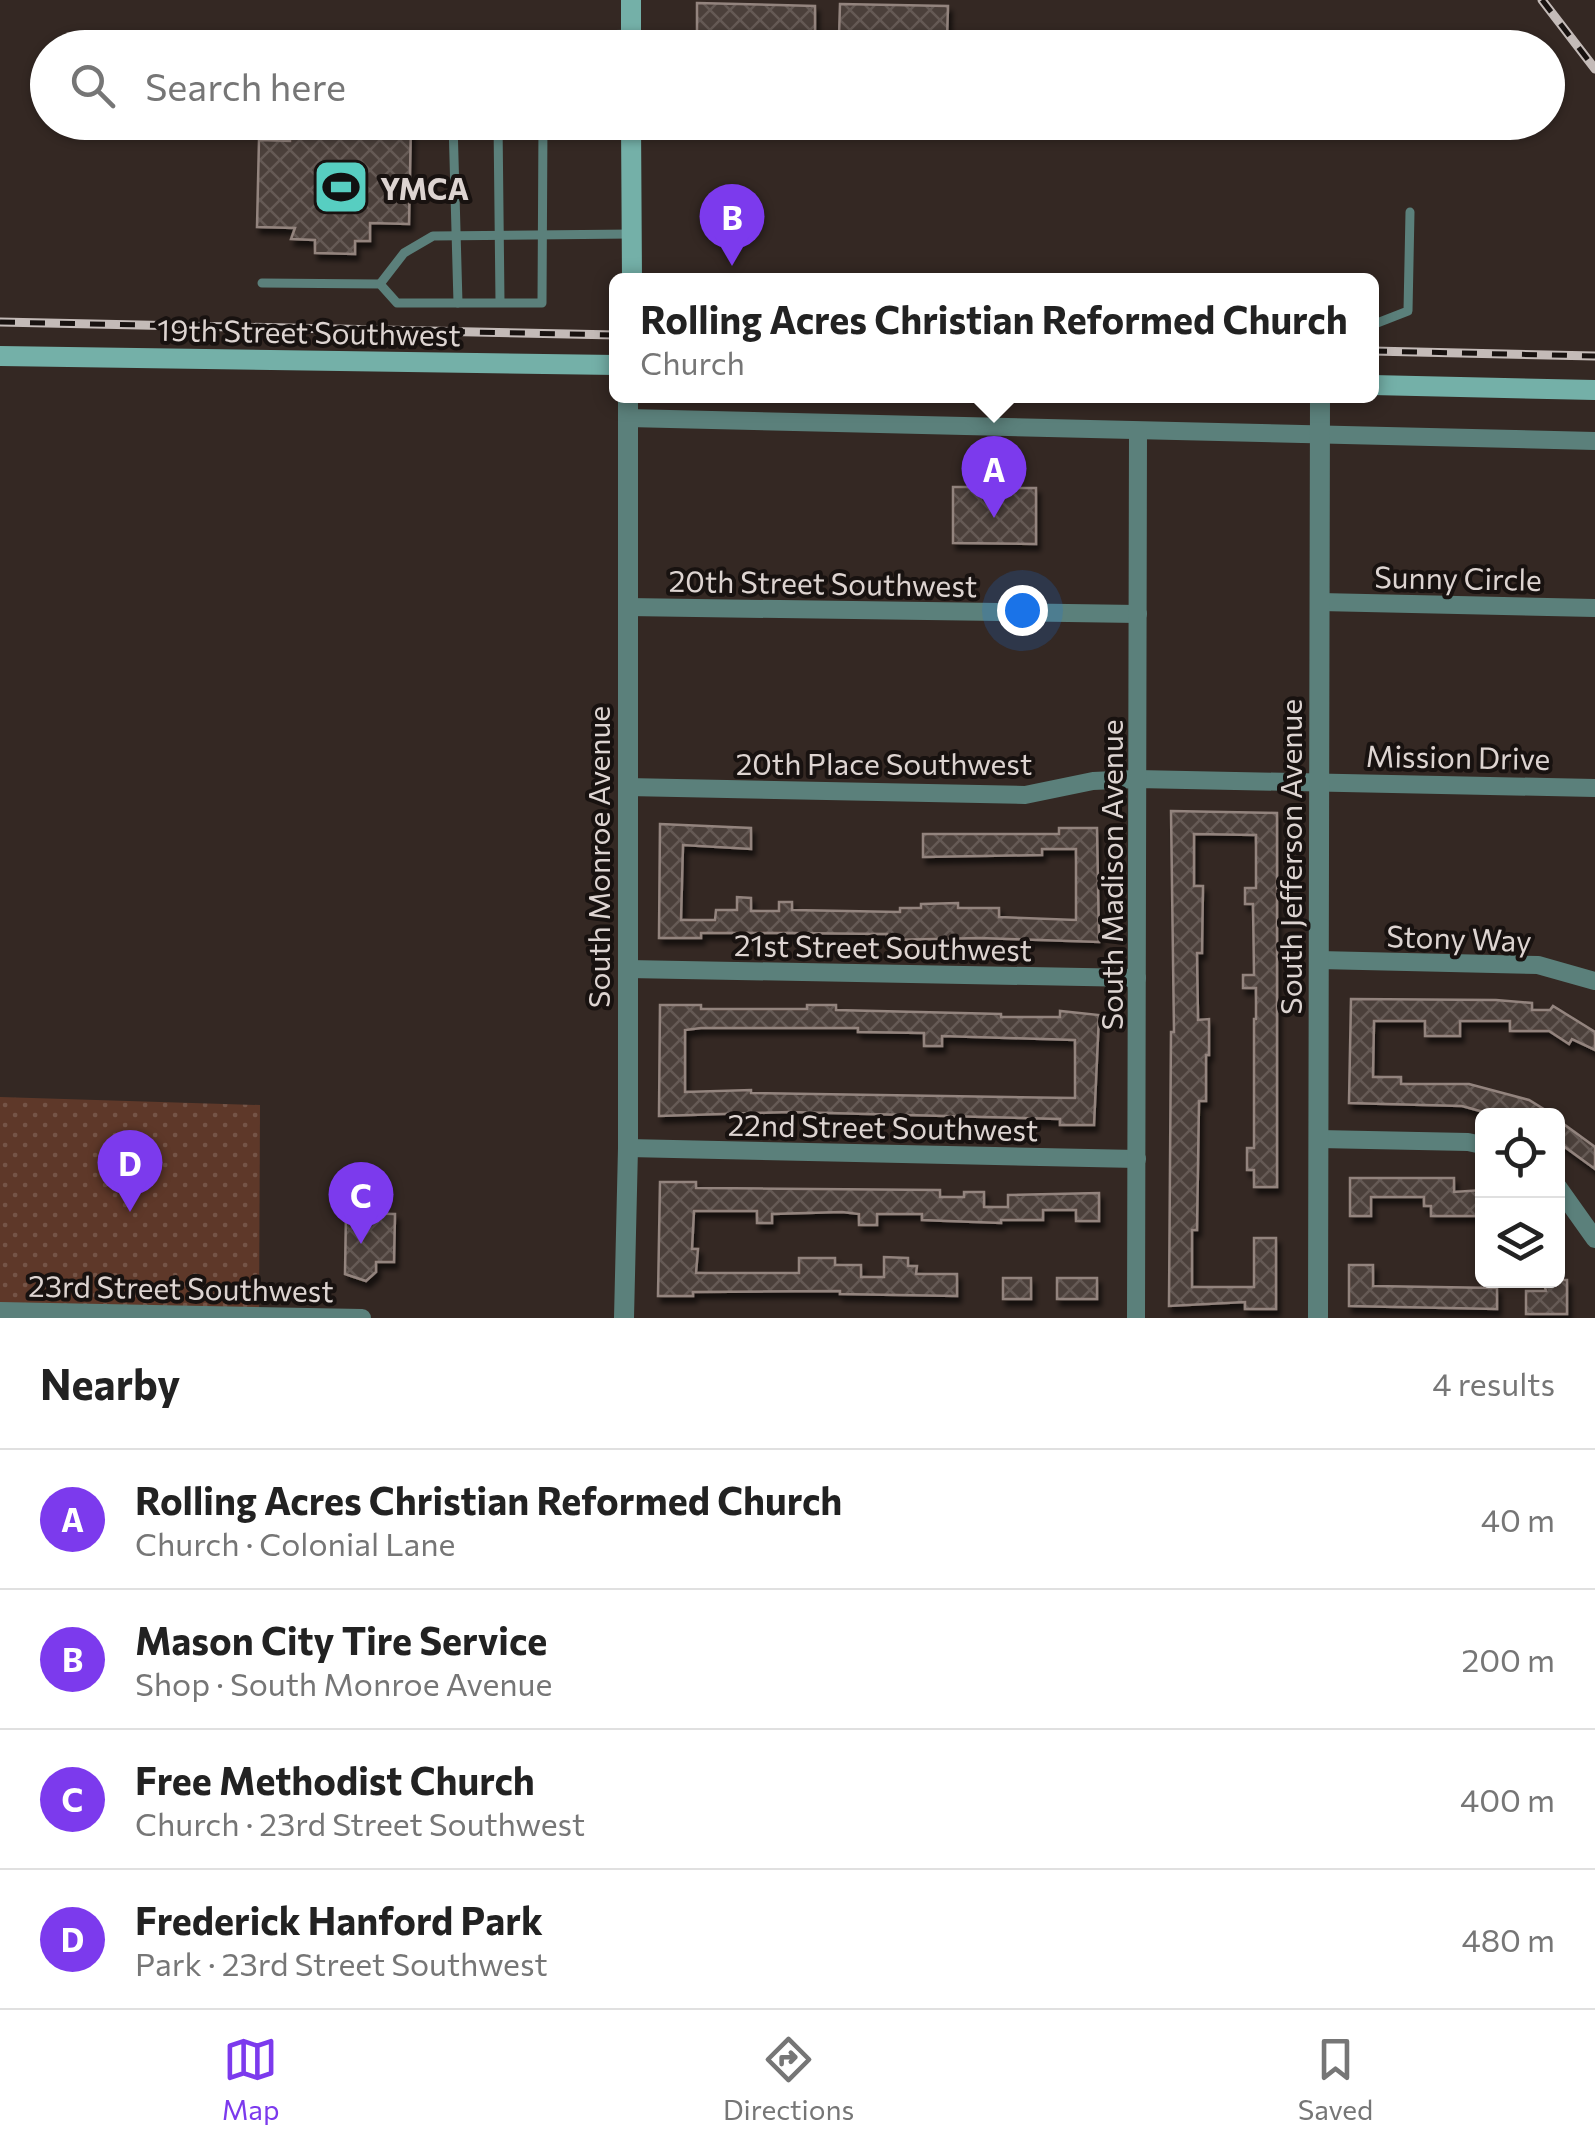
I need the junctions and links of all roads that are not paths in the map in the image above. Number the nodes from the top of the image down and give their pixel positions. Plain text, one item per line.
1 (631, 0) edge
2 (631, 30) edge
3 (453, 140) edge
4 (498, 140) edge
5 (543, 140) edge
6 (631, 140) edge
7 (1410, 212) dead end
8 (498, 233) junction
9 (632, 234) junction
10 (456, 235) junction
11 (542, 235) junction
12 (632, 273) edge
13 (262, 283) dead end
14 (380, 284) junction
15 (500, 302) junction
16 (458, 303) junction
17 (1379, 323) edge
18 (0, 356) edge
19 (609, 365) edge
20 (1379, 385) edge
21 (1595, 390) edge
22 (628, 403) edge
23 (1320, 403) edge
24 (628, 418) junction
25 (1138, 432) junction
26 (1320, 436) junction
27 (1595, 441) edge
28 (1320, 602) junction
29 (627, 607) junction
30 (1595, 608) edge
31 (1138, 614) junction
32 (1138, 779) junction
33 (1319, 781) junction
34 (627, 787) junction
35 (1595, 788) edge
36 (1319, 960) junction
37 (628, 969) junction
38 (1137, 978) junction
39 (1595, 981) edge
40 (1319, 1139) junction
41 (1475, 1144) edge
42 (628, 1148) junction
43 (1137, 1159) junction
44 (1565, 1197) edge
45 (1595, 1239) edge
46 (0, 1311) edge
47 (362, 1318) edge
48 (624, 1318) edge
49 (1136, 1318) edge
50 (1318, 1318) edge

1 - 2 main road
3 - 10 lane
4 - 8 lane
5 - 11 lane
6 - 9 main road
7 - 17 lane
8 - 10 lane
8 - 11 lane
8 - 15 lane
9 - 11 lane
9 - 12 main road
10 - 14 lane
10 - 16 lane
11 - 15 lane
13 - 14 lane
14 - 16 lane
15 - 16 lane
18 - 19 main road, 19th Street Southwest
20 - 21 main road
22 - 24 street, South Monroe Avenue
23 - 26 street, South Jefferson Avenue
24 - 25 street
24 - 29 street, South Monroe Avenue
25 - 26 street
25 - 31 street, South Madison Avenue
26 - 27 street
26 - 28 street, South Jefferson Avenue
28 - 30 street, Sunny Circle
28 - 33 street, South Jefferson Avenue
29 - 31 street, 20th Street Southwest
29 - 34 street, South Monroe Avenue
31 - 32 street, South Madison Avenue
32 - 33 street, 20th Place Southwest
32 - 34 street, 20th Place Southwest
32 - 38 street, South Madison Avenue
33 - 35 street, Mission Drive
33 - 36 street, South Jefferson Avenue
34 - 37 street, South Monroe Avenue
36 - 39 street, Stony Way
36 - 40 street, South Jefferson Avenue
37 - 38 street, 21st Street Southwest
37 - 42 street, South Monroe Avenue
38 - 43 street, South Madison Avenue
40 - 41 street
40 - 50 street, South Jefferson Avenue
42 - 43 street, 22nd Street Southwest
42 - 48 street, South Monroe Avenue
43 - 49 street, South Madison Avenue
44 - 45 street
46 - 47 street, 23rd Street Southwest

